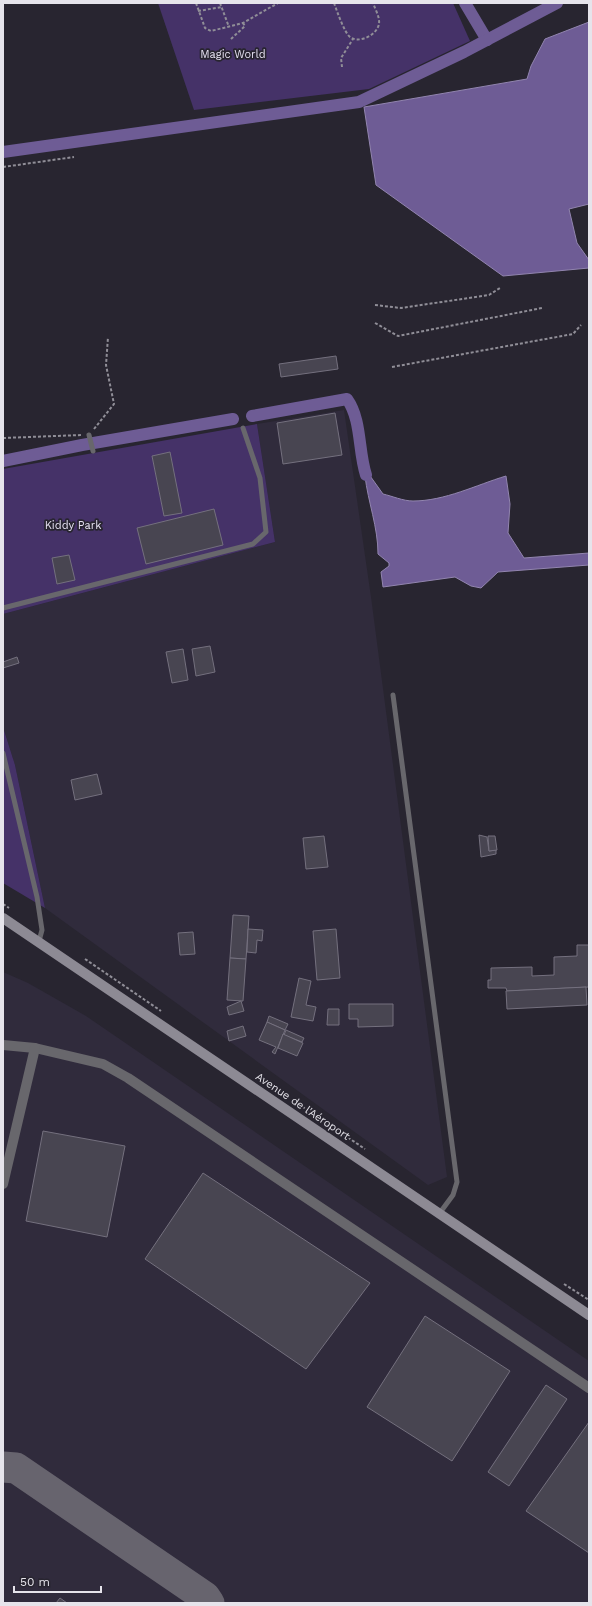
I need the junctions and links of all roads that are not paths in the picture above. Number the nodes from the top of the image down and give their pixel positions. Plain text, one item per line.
1 (243, 428) dead end
2 (89, 434) road end
3 (93, 450) dead end
4 (3, 608) edge
5 (393, 695) dead end
6 (3, 753) edge
7 (3, 918) edge
8 (39, 941) junction
9 (3, 1045) edge
10 (35, 1048) junction
11 (3, 1184) edge
12 (439, 1214) junction
13 (589, 1315) edge
14 (589, 1388) edge

1 - 4 lane
2 - 3 lane
5 - 12 lane
6 - 8 lane
7 - 8 main road, Avenue de l'Aéroport
8 - 12 main road, Avenue de l'Aéroport
9 - 10 street
10 - 11 street
10 - 14 street
12 - 13 main road, Avenue de l'Aéroport

